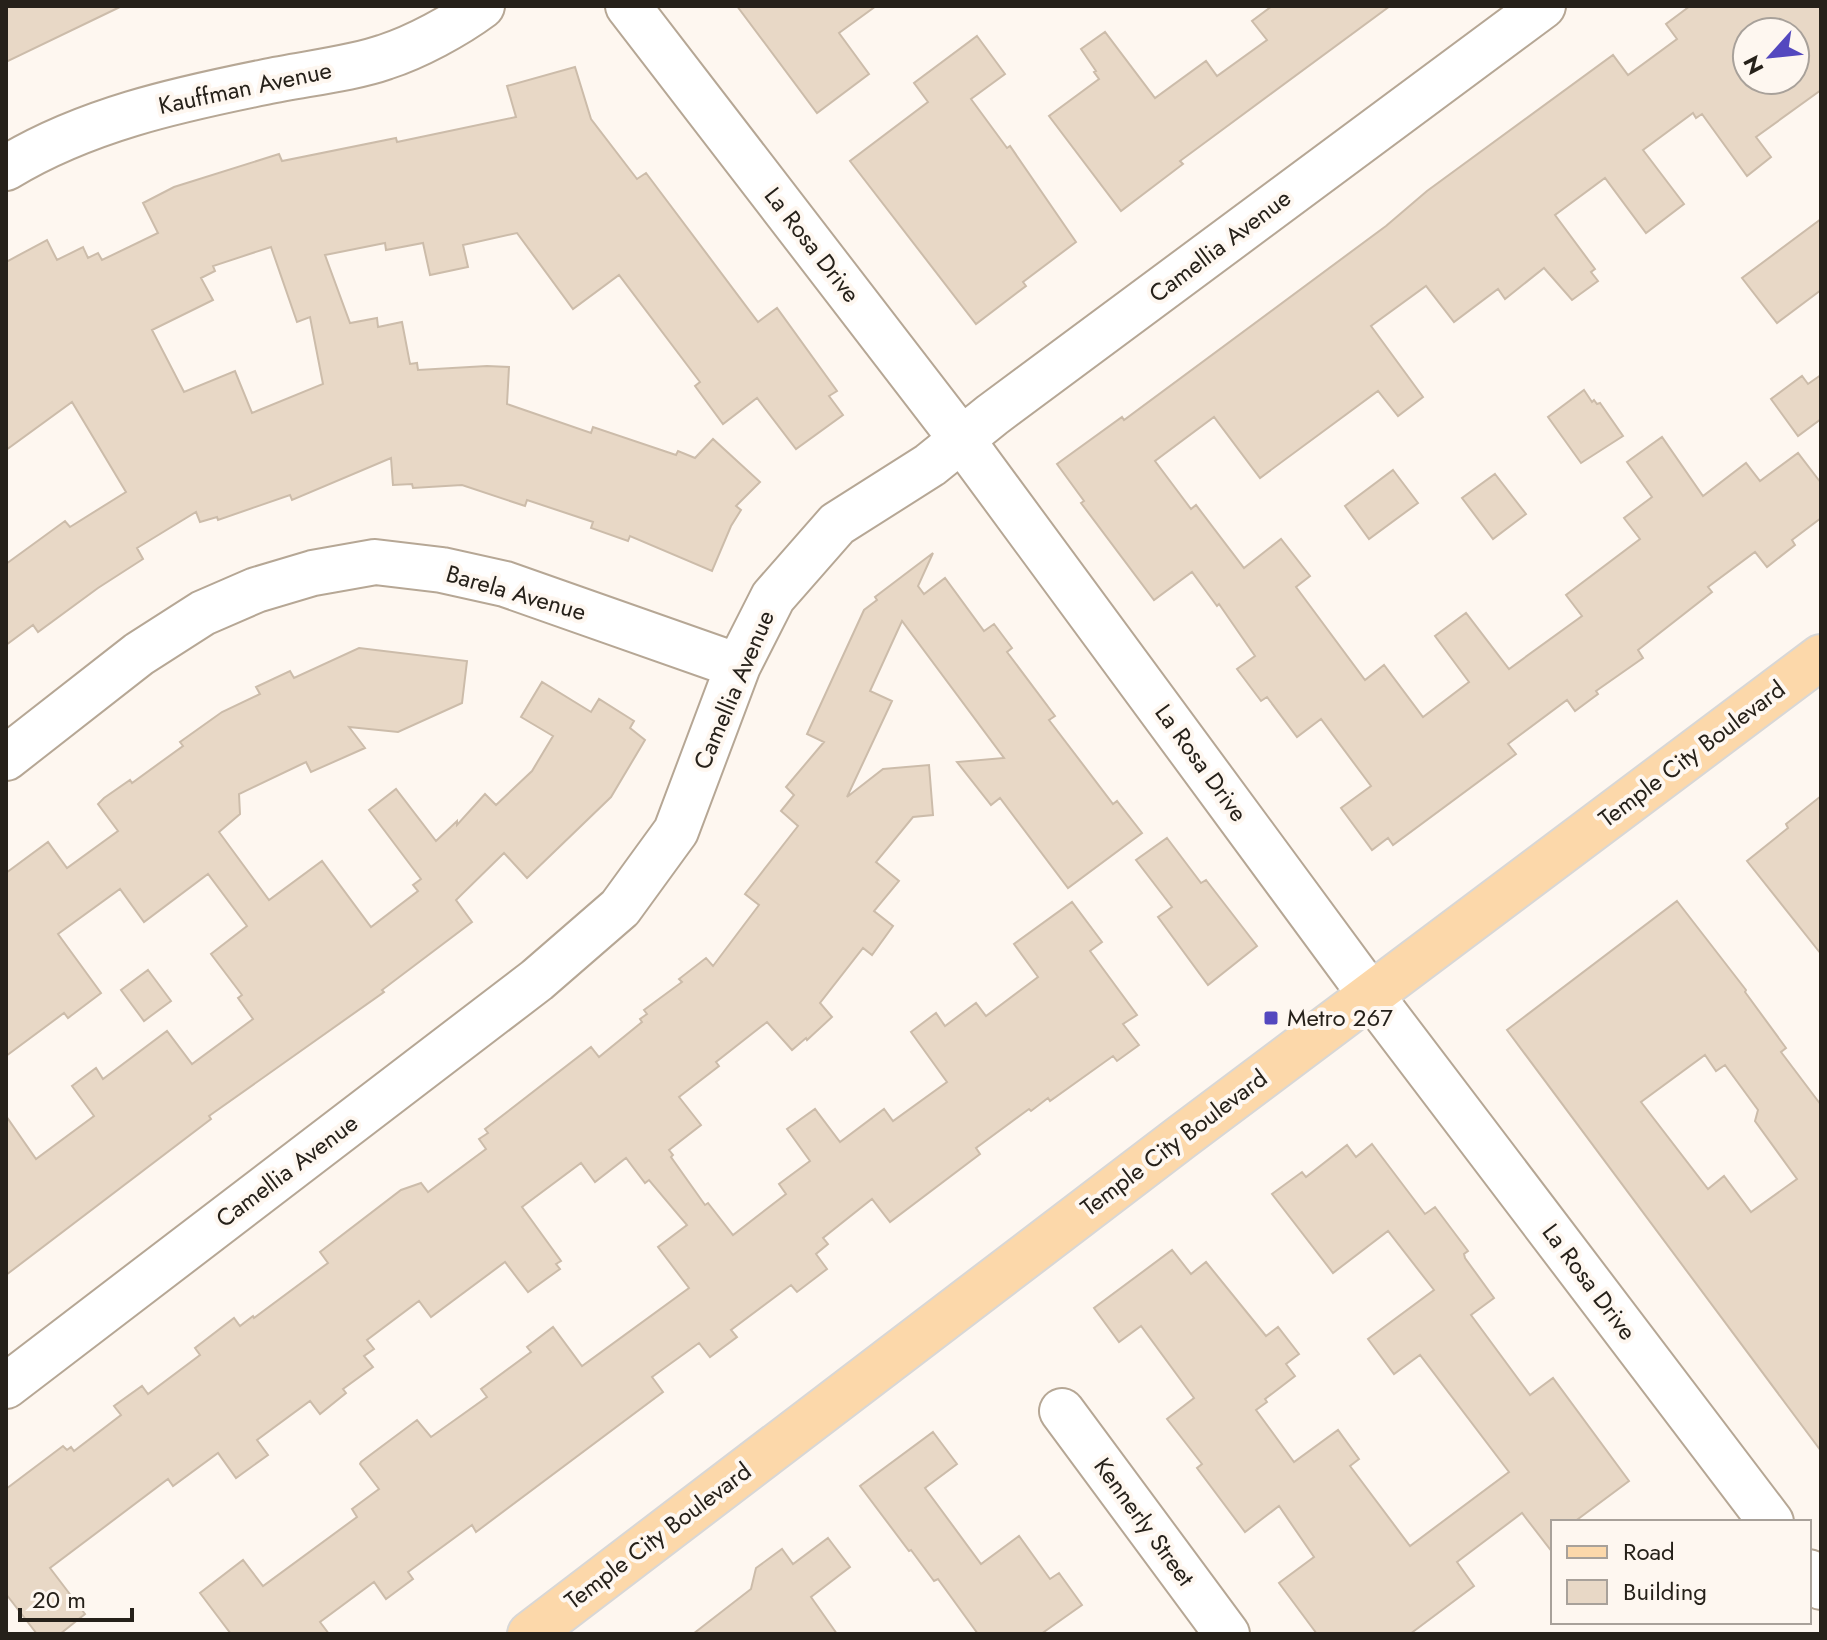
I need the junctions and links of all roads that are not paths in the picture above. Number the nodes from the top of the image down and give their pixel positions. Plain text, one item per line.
1 (482, 6) edge
2 (628, 6) edge
3 (1543, 6) edge
4 (6, 168) edge
5 (962, 440) junction
6 (1821, 657) edge
7 (738, 666) junction
8 (6, 758) edge
9 (1370, 994) junction
10 (6, 1386) edge
11 (1062, 1411) dead end
12 (1769, 1520) edge
13 (530, 1634) edge
14 (1227, 1634) edge

1 - 4 street, Kauffman Avenue
2 - 5 street, La Rosa Drive
3 - 5 street, Camellia Avenue
5 - 7 street, Camellia Avenue
5 - 9 street, La Rosa Drive
6 - 9 main road, Temple City Boulevard
7 - 8 street, Barela Avenue
7 - 10 street, Camellia Avenue
9 - 12 street, La Rosa Drive
9 - 13 main road, Temple City Boulevard
11 - 14 street, Kennerly Street

